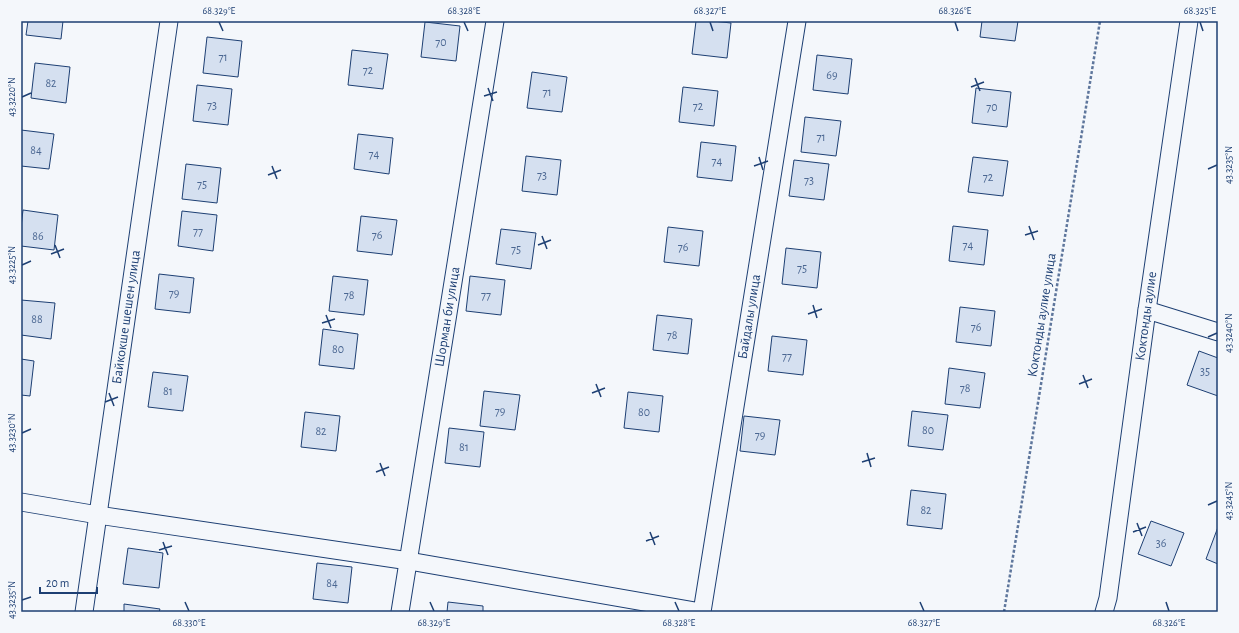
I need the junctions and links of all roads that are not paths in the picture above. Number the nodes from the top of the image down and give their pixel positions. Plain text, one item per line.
1 (169, 21) edge
2 (495, 21) edge
3 (797, 21) edge
4 (1189, 21) edge
5 (1147, 310) junction
6 (1218, 332) edge
7 (21, 502) edge
8 (98, 516) junction
9 (409, 561) junction
10 (84, 612) edge
11 (400, 612) edge
12 (701, 612) edge
13 (1107, 612) edge

1 - 8 street, Байкокше шешен улица
2 - 9 street, Шорман би улица
3 - 12 street, Байдалы улица
4 - 5 street, Коктонды аулие
5 - 6 street
5 - 13 street, Коктонды аулие
7 - 8 street
8 - 9 street
8 - 10 street, Байкокше шешен улица
9 - 11 street, Шорман би улица
9 - 12 street

